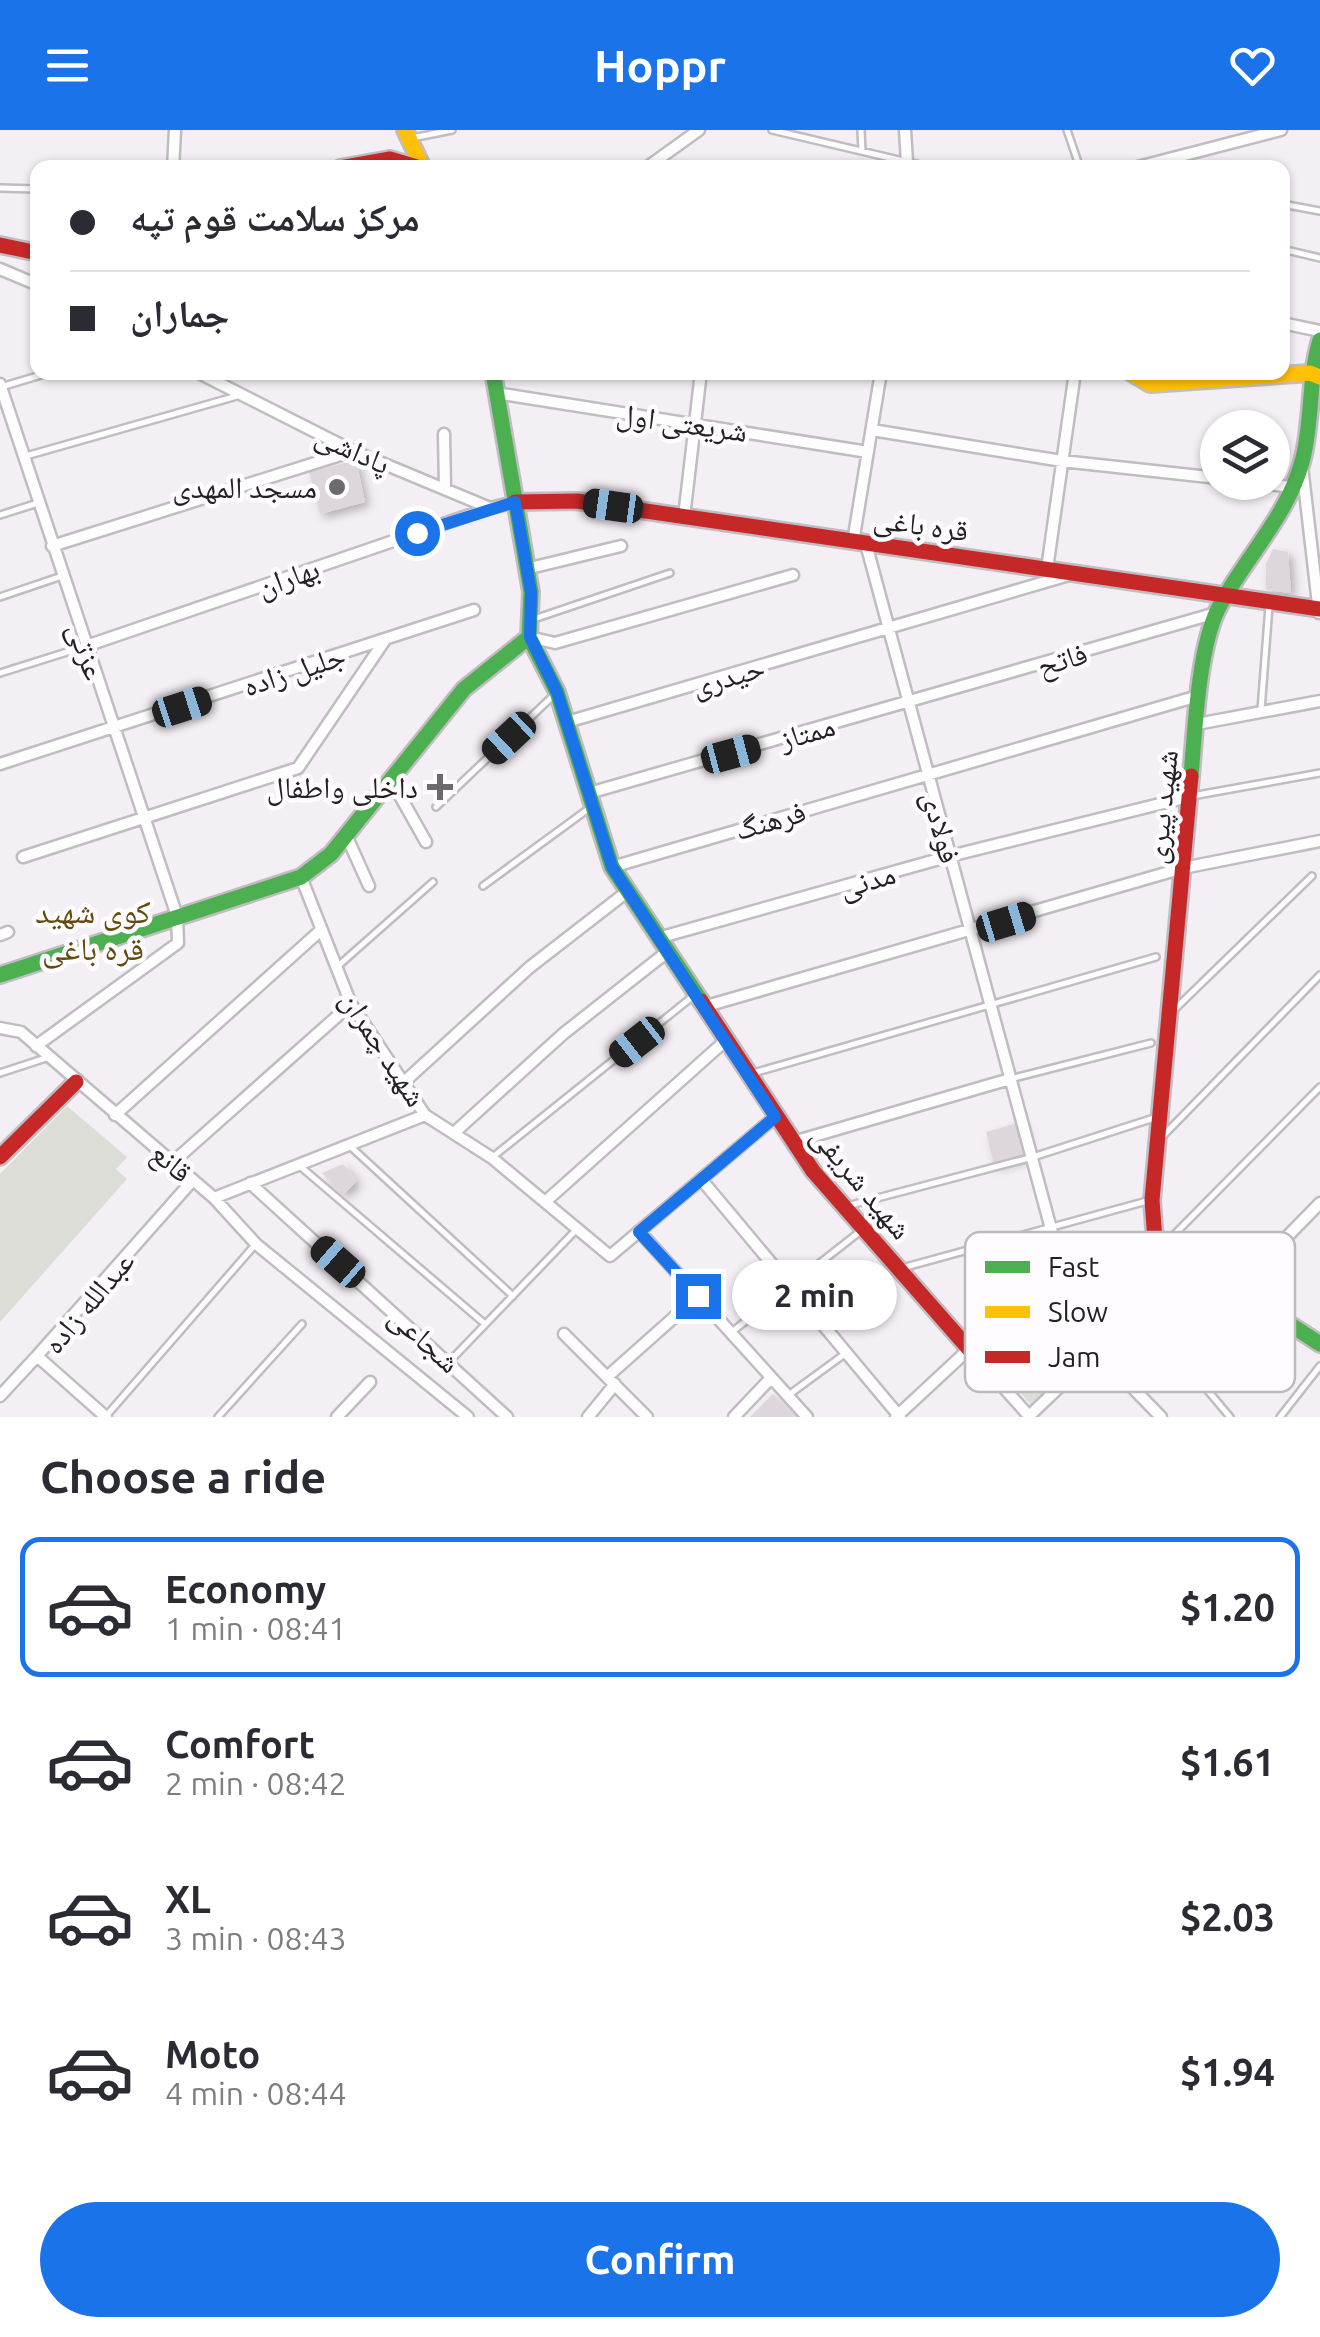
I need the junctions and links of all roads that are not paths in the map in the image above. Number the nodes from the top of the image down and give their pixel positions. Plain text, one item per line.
1 (175, 130) edge
2 (452, 130) edge
3 (700, 130) edge
4 (772, 130) edge
5 (861, 130) edge
6 (905, 130) edge
7 (1068, 130) edge
8 (1281, 130) edge
9 (407, 134) edge
10 (862, 151) junction
11 (174, 160) edge
12 (418, 160) edge
13 (657, 160) edge
14 (900, 160) edge
15 (908, 160) edge
16 (1077, 160) edge
17 (1165, 160) edge
18 (0, 188) edge
19 (30, 189) edge
20 (1290, 205) edge
21 (1320, 211) edge
22 (0, 245) edge
23 (30, 251) edge
24 (1290, 251) edge
25 (1320, 258) edge
26 (0, 269) edge
27 (30, 281) edge
28 (1290, 326) edge
29 (1319, 341) edge
30 (1315, 375) edge
31 (1290, 376) edge
32 (30, 378) edge
33 (212, 380) edge
34 (494, 380) edge
35 (700, 380) edge
36 (880, 380) edge
37 (1074, 380) edge
38 (1143, 380) edge
39 (1223, 380) edge
40 (0, 386) edge
41 (496, 392) junction
42 (240, 395) junction
43 (694, 423) junction
44 (14, 428) junction
45 (872, 430) junction
46 (0, 433) edge
47 (444, 434) dead end
48 (354, 451) junction
49 (868, 452) junction
50 (23, 457) junction
51 (1062, 461) junction
52 (1302, 462) junction
53 (1200, 476) edge
54 (1290, 487) edge
55 (444, 488) junction
56 (1283, 500) edge
57 (515, 502) junction
58 (38, 503) junction
59 (490, 508) junction
60 (0, 515) edge
61 (684, 517) junction
62 (860, 543) junction
63 (52, 546) junction
64 (621, 546) dead end
65 (526, 568) junction
66 (1047, 569) junction
67 (670, 573) dead end
68 (1074, 573) junction
69 (793, 575) dead end
70 (62, 576) junction
71 (1229, 594) junction
72 (0, 596) edge
73 (1270, 601) junction
74 (474, 610) dead end
75 (1319, 610) edge
76 (1216, 613) junction
77 (530, 628) junction
78 (889, 630) junction
79 (386, 640) junction
80 (86, 646) junction
81 (0, 673) edge
82 (557, 692) junction
83 (1198, 696) junction
84 (1320, 701) edge
85 (908, 704) junction
86 (1261, 713) junction
87 (567, 722) junction
88 (1197, 724) junction
89 (114, 729) junction
90 (0, 764) edge
91 (928, 773) junction
92 (1320, 773) edge
93 (391, 780) junction
94 (1192, 796) junction
95 (591, 799) junction
96 (436, 807) dead end
97 (144, 818) junction
98 (346, 835) junction
99 (1320, 841) edge
100 (426, 842) dead end
101 (22, 856) dead end
102 (950, 856) junction
103 (612, 867) junction
104 (1183, 868) junction
105 (1312, 876) dead end
106 (301, 877) junction
107 (434, 882) dead end
108 (370, 886) dead end
109 (483, 886) dead end
110 (628, 891) junction
111 (177, 916) junction
112 (321, 930) junction
113 (970, 932) junction
114 (663, 945) junction
115 (1156, 957) dead end
116 (335, 968) junction
117 (0, 975) edge
118 (1320, 975) edge
119 (699, 1001) junction
120 (351, 1004) junction
121 (990, 1004) junction
122 (1168, 1016) junction
123 (0, 1028) edge
124 (725, 1041) junction
125 (1151, 1044) dead end
126 (36, 1046) junction
127 (48, 1057) junction
128 (0, 1073) edge
129 (747, 1075) junction
130 (1010, 1079) junction
131 (76, 1082) junction
132 (404, 1082) junction
133 (1320, 1087) edge
134 (116, 1115) junction
135 (425, 1115) junction
136 (775, 1117) junction
137 (1157, 1118) junction
138 (456, 1132) junction
139 (793, 1142) junction
140 (1156, 1144) junction
141 (349, 1145) junction
142 (0, 1157) edge
143 (1033, 1157) junction
144 (492, 1158) junction
145 (173, 1162) junction
146 (299, 1165) junction
147 (701, 1179) junction
148 (193, 1180) junction
149 (250, 1184) junction
150 (214, 1198) junction
151 (1152, 1200) junction
152 (545, 1202) junction
153 (1320, 1203) edge
154 (844, 1206) junction
155 (1051, 1226) junction
156 (864, 1228) junction
157 (577, 1229) junction
158 (639, 1232) junction
159 (1030, 1232) edge
160 (1053, 1232) edge
161 (1154, 1232) edge
162 (1178, 1232) edge
163 (1292, 1232) edge
164 (256, 1244) junction
165 (965, 1250) edge
166 (899, 1269) junction
167 (790, 1286) junction
168 (512, 1296) junction
169 (698, 1296) junction
170 (302, 1324) dead end
171 (486, 1324) junction
172 (1295, 1328) edge
173 (730, 1333) junction
174 (564, 1334) dead end
175 (965, 1343) edge
176 (1320, 1344) edge
177 (846, 1353) junction
178 (965, 1354) edge
179 (37, 1356) junction
180 (450, 1362) junction
181 (1320, 1366) edge
182 (771, 1378) junction
183 (611, 1381) junction
184 (370, 1382) dead end
185 (1007, 1392) edge
186 (1055, 1392) edge
187 (1137, 1392) edge
188 (1209, 1392) edge
189 (0, 1396) edge
190 (788, 1396) junction
191 (898, 1416) edge
192 (106, 1417) edge
193 (218, 1417) edge
194 (338, 1417) edge
195 (468, 1417) edge
196 (506, 1417) edge
197 (588, 1417) edge
198 (647, 1417) edge
199 (734, 1417) edge
200 (807, 1417) edge
201 (1029, 1417) edge
202 (1161, 1417) edge
203 (1230, 1417) edge
204 (1280, 1417) edge

1 - 11 street
2 - 9 lane
3 - 13 street
4 - 10 lane
5 - 10 lane
6 - 15 street
7 - 16 lane
8 - 17 street
9 - 12 street
10 - 14 lane
18 - 19 lane
20 - 21 lane
22 - 23 street
24 - 25 lane
26 - 27 street
28 - 29 street
29 - 30 street, شهید پیری
30 - 31 street
30 - 52 street, شهید پیری
32 - 40 lane
33 - 42 street, پاداشی
34 - 41 street, شهید شریفى
35 - 43 street
36 - 45 street
37 - 51 street
38 - 39 street
40 - 44 street, عزتی
41 - 43 street, شریعتی اول
41 - 57 street, شهید شریفى
42 - 48 street, پاداشی
42 - 50 lane
43 - 49 street, شریعتی اول
43 - 61 street
44 - 46 street
44 - 50 street, عزتی
45 - 49 street
45 - 51 street
47 - 55 street
48 - 55 street, پاداشی
48 - 63 street
49 - 62 street
50 - 58 street, عزتی
51 - 53 street
51 - 66 street
52 - 54 street, شهید پیری
52 - 75 street
55 - 59 street, پاداشی
56 - 71 street, شهید پیری
57 - 59 street
57 - 61 street, قره باغی
57 - 65 street, شهید شریفى
58 - 60 lane
58 - 63 street, عزتی
59 - 80 street, بهاران
61 - 62 street, قره باغی
62 - 66 street, قره باغی
62 - 78 street, فولادی
63 - 70 street, عزتی
64 - 65 street
65 - 77 street, شهید شریفى
66 - 68 street, قره باغی
67 - 77 lane
68 - 71 street, قره باغی
68 - 78 street, حیدری
69 - 77 street
70 - 72 lane
70 - 80 street, عزتی
71 - 73 street, قره باغی
71 - 76 street, شهید پیری
73 - 75 street, قره باغی
73 - 86 lane
74 - 79 street, جلیل زاده
76 - 83 street, شهید پیری
76 - 85 street, فاتح
77 - 82 street, شهید شریفى
77 - 93 street
78 - 85 street, فولادی
78 - 87 street, حیدری
79 - 89 street, جلیل زاده
79 - 97 street
80 - 81 lane
80 - 89 street, عزتی
82 - 87 street, شهید شریفى
82 - 96 lane
83 - 88 street, شهید پیری
83 - 91 street, فرهنگ
84 - 86 street
85 - 91 street, فولادی
85 - 95 street, ممتاز
86 - 88 street
87 - 95 street, شهید شریفى
88 - 94 street, شهید پیری
89 - 90 street, جلیل زاده
89 - 97 street, عزتی
91 - 102 street, فولادی
91 - 103 street, فرهنگ
92 - 94 lane
93 - 98 street
93 - 100 street
94 - 102 street, مدنی
94 - 104 street, شهید پیری
95 - 103 street, شهید شریفى
95 - 109 lane
97 - 101 street
97 - 111 street, عزتی
98 - 106 street
98 - 108 street
99 - 104 street
102 - 113 street, فولادی
102 - 114 street, مدنی
103 - 110 street, شهید شریفى
104 - 113 street
104 - 122 street, شهید پیری
105 - 122 lane
106 - 111 street
106 - 112 street, شهید چمران
107 - 116 lane
110 - 114 street, شهید شریفى
110 - 132 street
111 - 117 street
111 - 126 street
112 - 116 street, شهید چمران
112 - 134 street
113 - 119 street
113 - 121 street, فولادی
114 - 119 street, شهید شریفى
114 - 138 street
115 - 121 lane
116 - 120 street, شهید چمران
118 - 140 lane
119 - 124 street, شهید شریفى
119 - 144 lane
120 - 132 street, شهید چمران
120 - 145 street
121 - 129 lane
121 - 130 street, فولادی
122 - 137 street, شهید پیری
123 - 126 street, قانع
124 - 129 street, شهید شریفى
124 - 152 street
125 - 130 lane
126 - 127 street, قانع
127 - 128 lane
127 - 131 street, قانع
129 - 136 street, شهید شریفى
130 - 139 street
130 - 143 street, فولادی
131 - 134 street, قانع
131 - 142 street
132 - 135 street, شهید چمران
133 - 162 lane
134 - 145 street, قانع
135 - 138 street, شهید چمران
135 - 141 street, قانع
136 - 139 street, شهید شریفى
136 - 147 street
137 - 140 street, شهید پیری
137 - 143 lane
138 - 144 street, شهید چمران
139 - 154 street, شهید شریفى
140 - 151 street, شهید پیری
141 - 146 street, قانع
141 - 168 lane
143 - 154 lane
143 - 155 street, فولادی
144 - 152 street, شهید چمران
145 - 148 street, قانع
146 - 149 street, قانع
146 - 171 lane
147 - 158 street
147 - 167 street
148 - 150 street, قانع
148 - 179 street, عبدالله زاده
149 - 150 street, قانع
149 - 180 street, شجاعی
150 - 164 street
151 - 155 lane
151 - 161 street, شهید پیری
152 - 157 street, شهید چمران
153 - 163 street
154 - 156 street, شهید شریفى
155 - 159 lane
155 - 160 street, فولادی
156 - 166 street, شهید شریفى
156 - 167 lane
157 - 158 street, شهید چمران
157 - 168 lane
158 - 169 street
164 - 192 lane
164 - 195 street
165 - 166 lane
166 - 175 street, شهید شریفى
167 - 173 lane
167 - 177 street
168 - 171 lane
169 - 173 street
169 - 183 street
170 - 193 lane
171 - 180 lane
172 - 176 street
173 - 182 street
174 - 183 street
177 - 190 lane
177 - 191 street
178 - 191 street
179 - 189 street
179 - 192 street, عبدالله زاده
180 - 196 street, شجاعی
181 - 204 lane
182 - 190 street
182 - 199 street
183 - 197 street
183 - 198 street
184 - 194 street
185 - 201 street
186 - 201 street
187 - 202 street
188 - 203 lane
190 - 200 street

